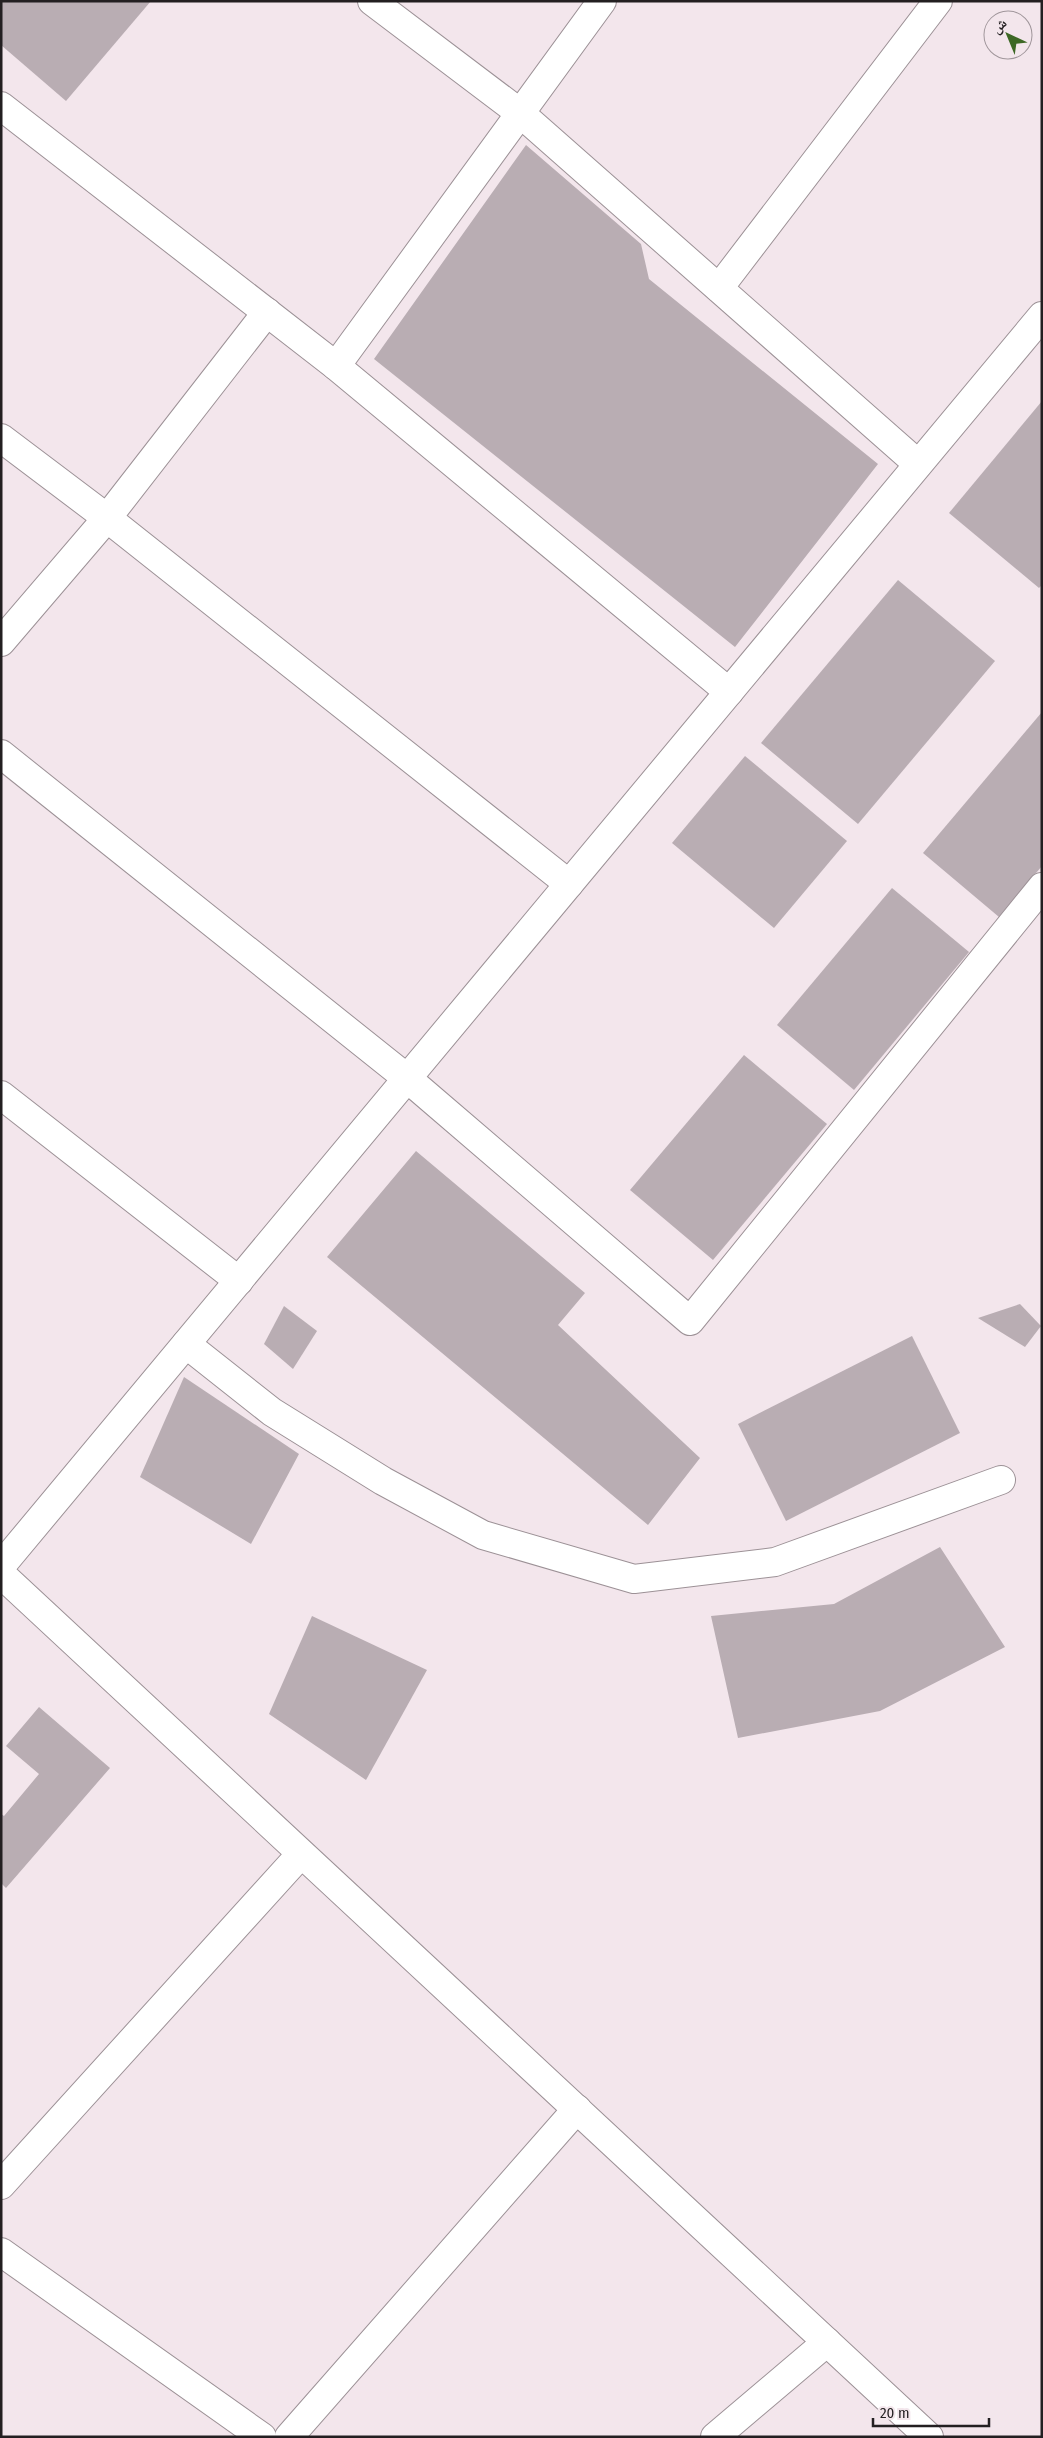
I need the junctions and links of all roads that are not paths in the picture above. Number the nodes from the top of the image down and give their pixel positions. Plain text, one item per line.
1 (372, 1) edge
2 (602, 1) edge
3 (938, 1) edge
4 (1, 106) edge
5 (520, 113) junction
6 (719, 288) junction
7 (267, 312) junction
8 (1042, 316) edge
9 (336, 366) junction
10 (1, 438) edge
11 (918, 464) junction
12 (107, 518) junction
13 (1, 642) edge
14 (729, 692) junction
15 (1, 754) edge
16 (570, 884) junction
17 (1042, 887) edge
18 (408, 1078) junction
19 (1, 1095) edge
20 (238, 1281) junction
21 (186, 1344) junction
22 (1001, 1480) dead end
23 (1, 1566) edge
24 (1, 1574) edge
25 (301, 1854) junction
26 (577, 2109) junction
27 (1, 2185) edge
28 (1, 2252) edge
29 (827, 2342) junction
30 (262, 2437) edge
31 (289, 2437) edge
32 (715, 2437) edge
33 (929, 2437) edge

1 - 5 street
2 - 5 street
3 - 6 street
4 - 7 street
5 - 6 street
5 - 9 street
6 - 11 street
7 - 9 street
7 - 12 street
8 - 11 street
9 - 14 street
10 - 12 street
11 - 14 street
12 - 13 street
12 - 16 street
14 - 16 street
15 - 18 street
16 - 18 street
17 - 18 street
18 - 20 street
19 - 20 street
20 - 21 street
21 - 22 street
21 - 23 street
24 - 25 street
25 - 26 street
25 - 27 street
26 - 29 street
26 - 31 street
28 - 30 street
29 - 32 street
29 - 33 street

